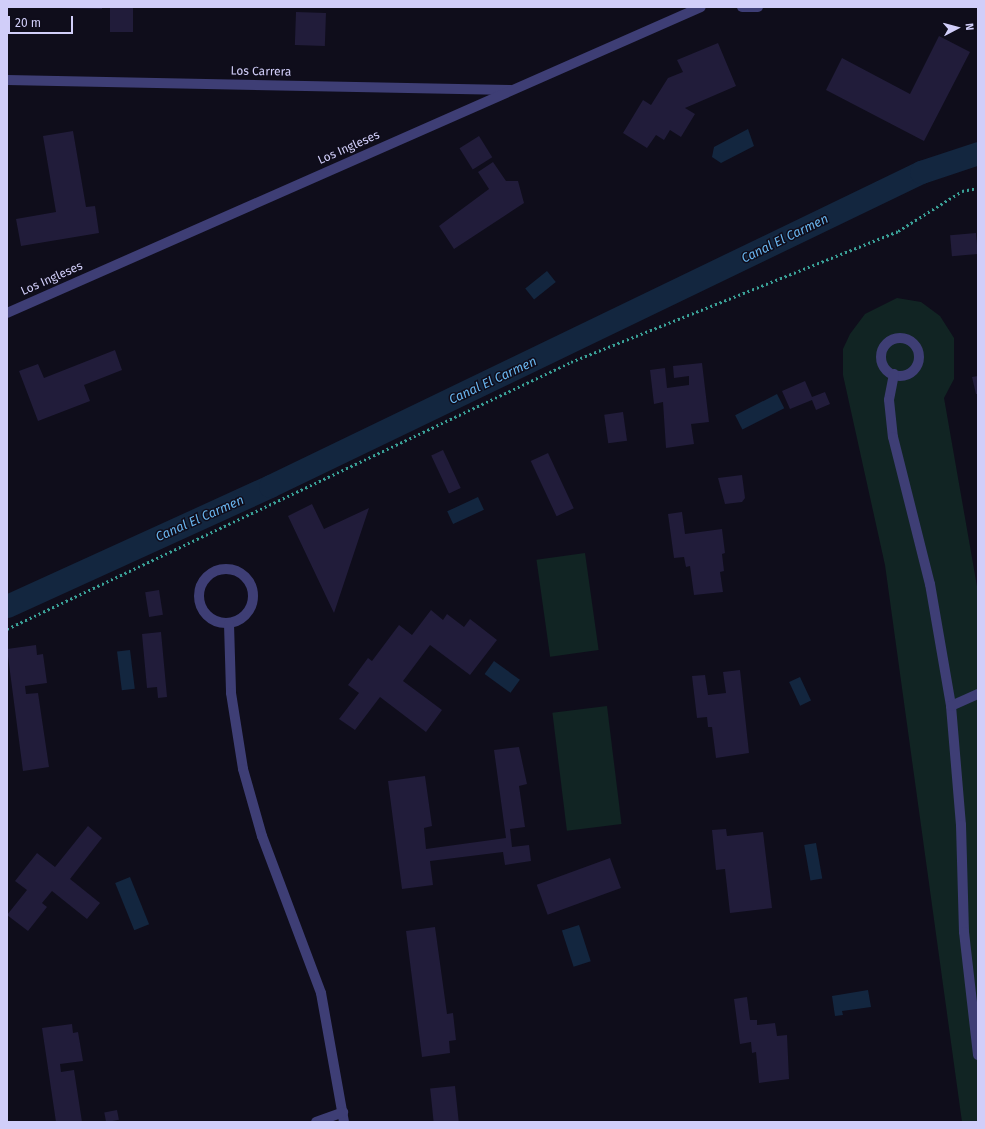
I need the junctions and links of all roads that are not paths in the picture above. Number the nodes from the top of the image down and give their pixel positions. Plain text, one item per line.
1 (701, 7) edge
2 (742, 7) edge
3 (758, 7) edge
4 (7, 80) edge
5 (514, 90) junction
6 (7, 313) edge
7 (894, 374) dead end
8 (229, 624) junction
9 (978, 694) edge
10 (951, 706) junction
11 (978, 1055) edge
12 (344, 1117) edge
13 (316, 1122) edge

1 - 5 street, Los Ingleses
2 - 3 street
4 - 5 street, Los Carrera
5 - 6 street, Los Ingleses
7 - 10 street
8 - 8 street
8 - 12 street
9 - 10 street
10 - 11 street
12 - 13 street

